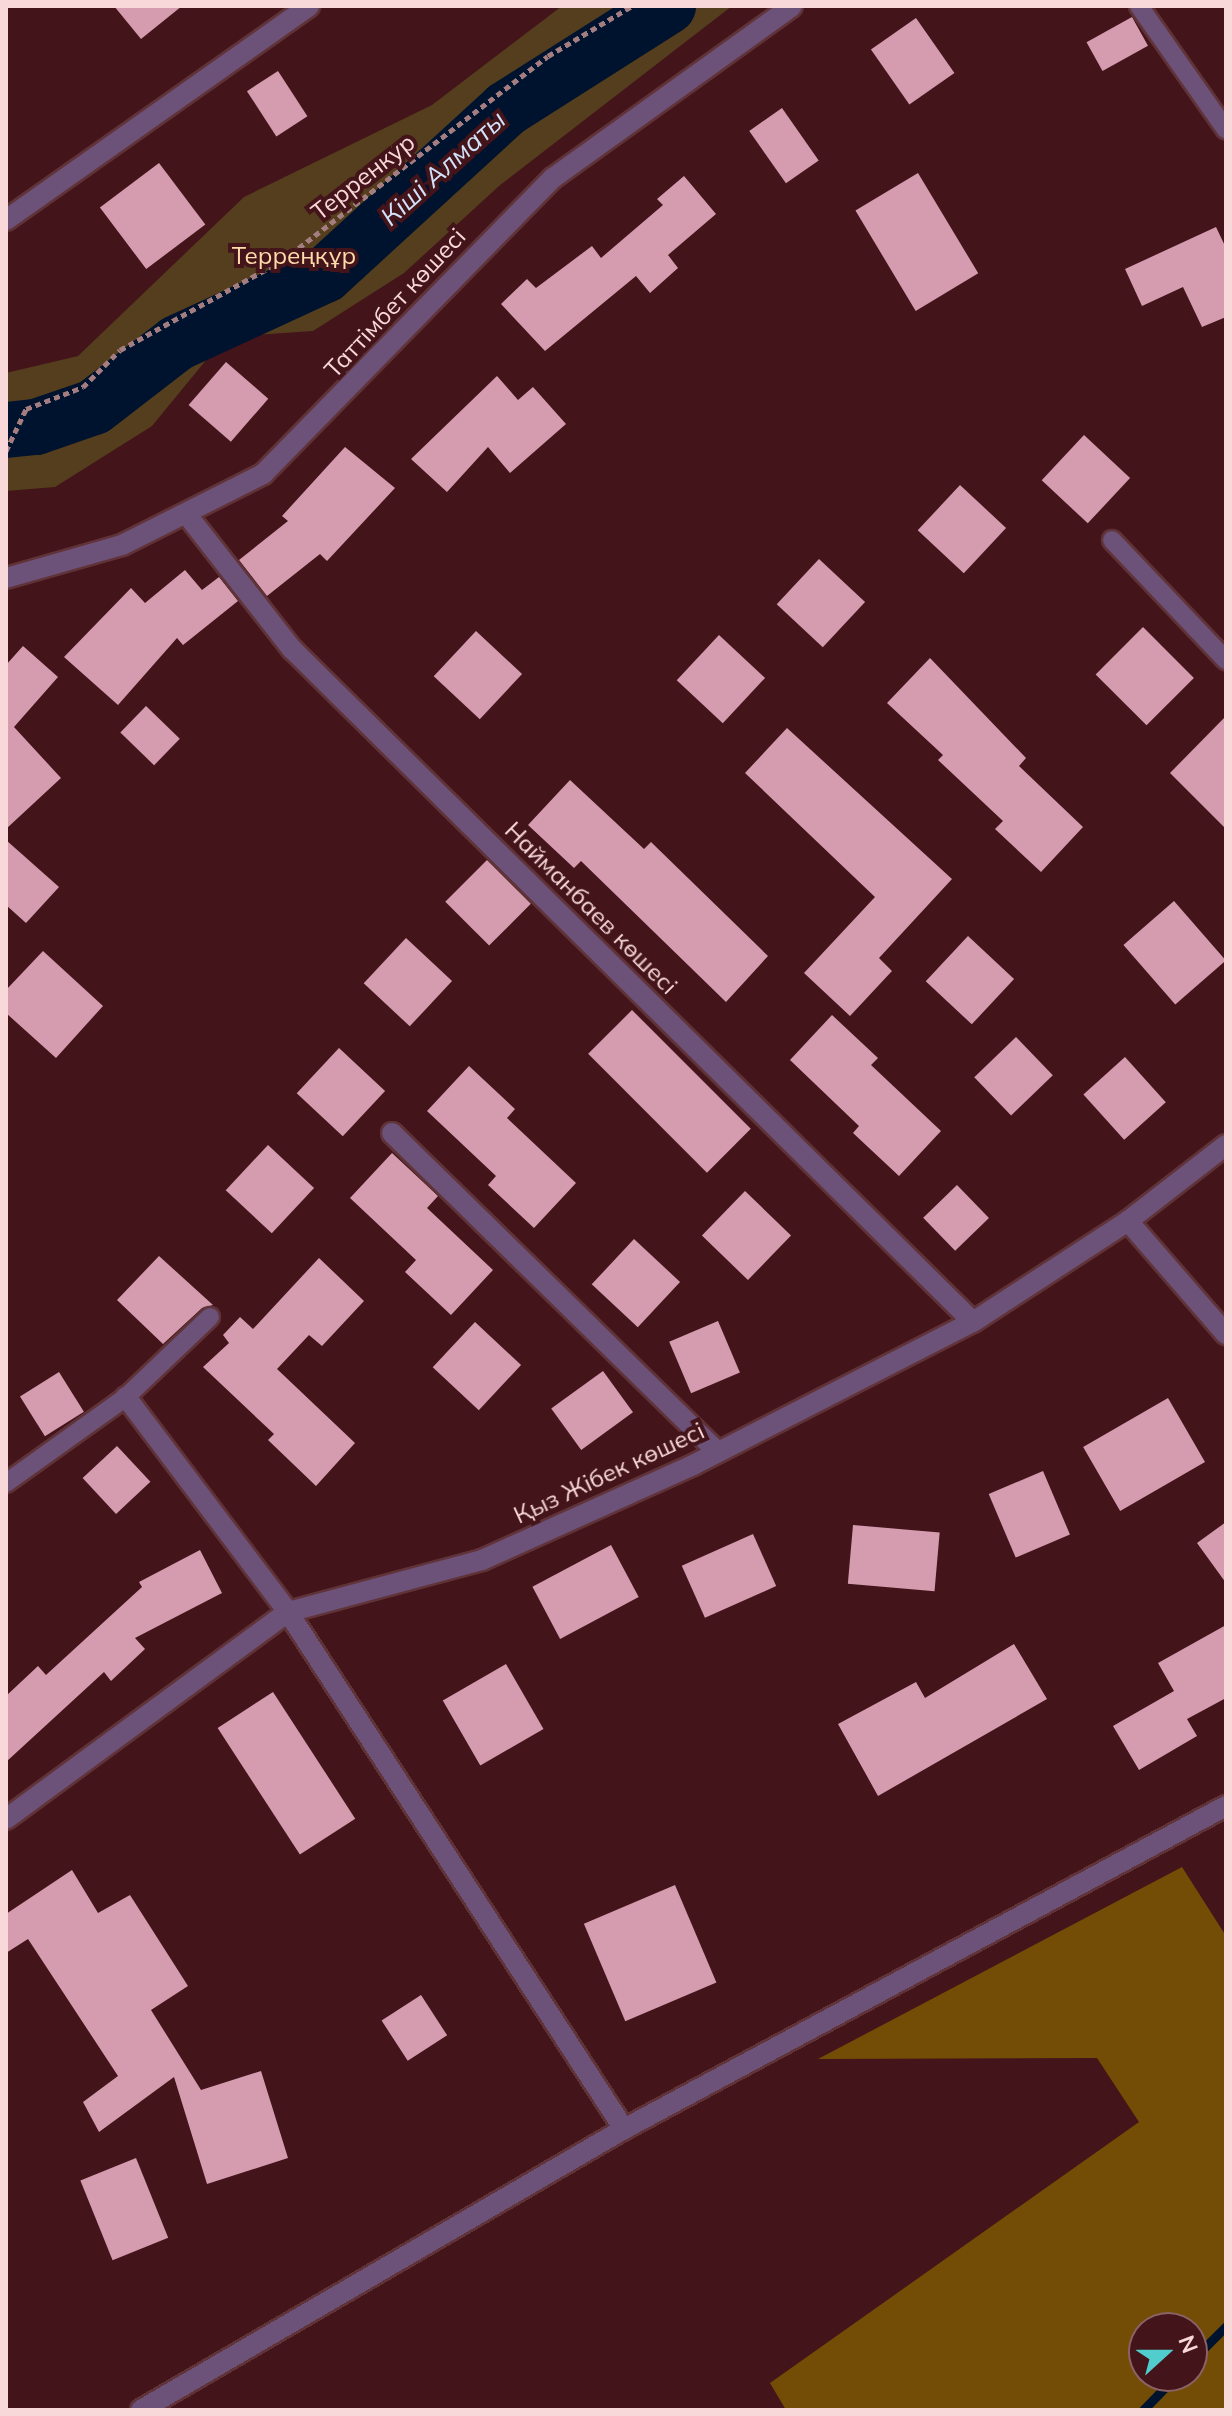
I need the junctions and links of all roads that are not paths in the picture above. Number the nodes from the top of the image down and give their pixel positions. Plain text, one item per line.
1 (309, 6) edge
2 (792, 6) edge
3 (1139, 6) edge
4 (1226, 130) edge
5 (6, 220) edge
6 (188, 516) junction
7 (1112, 540) dead end
8 (6, 578) edge
9 (1226, 660) edge
10 (392, 1133) dead end
11 (1226, 1145) edge
12 (1128, 1221) junction
13 (210, 1317) dead end
14 (973, 1322) junction
15 (1226, 1334) edge
16 (126, 1397) junction
17 (718, 1452) junction
18 (6, 1483) edge
19 (288, 1612) junction
20 (1226, 1806) edge
21 (6, 1819) edge
22 (624, 2129) junction
23 (141, 2410) edge

1 - 5 street
2 - 6 street, Таттімбет көшесі
3 - 4 lane
6 - 8 street, Таттімбет көшесі
6 - 14 street, Найманбаев көшесі
7 - 9 lane
10 - 17 street
11 - 12 street, Қыз Жібек көшесі
12 - 14 street, Қыз Жібек көшесі
12 - 15 street
13 - 16 lane
14 - 17 street, Қыз Жібек көшесі
16 - 18 lane
16 - 19 street
17 - 19 street, Қыз Жібек көшесі
19 - 21 street, Қыз Жібек көшесі
19 - 22 street
20 - 22 street
22 - 23 street

